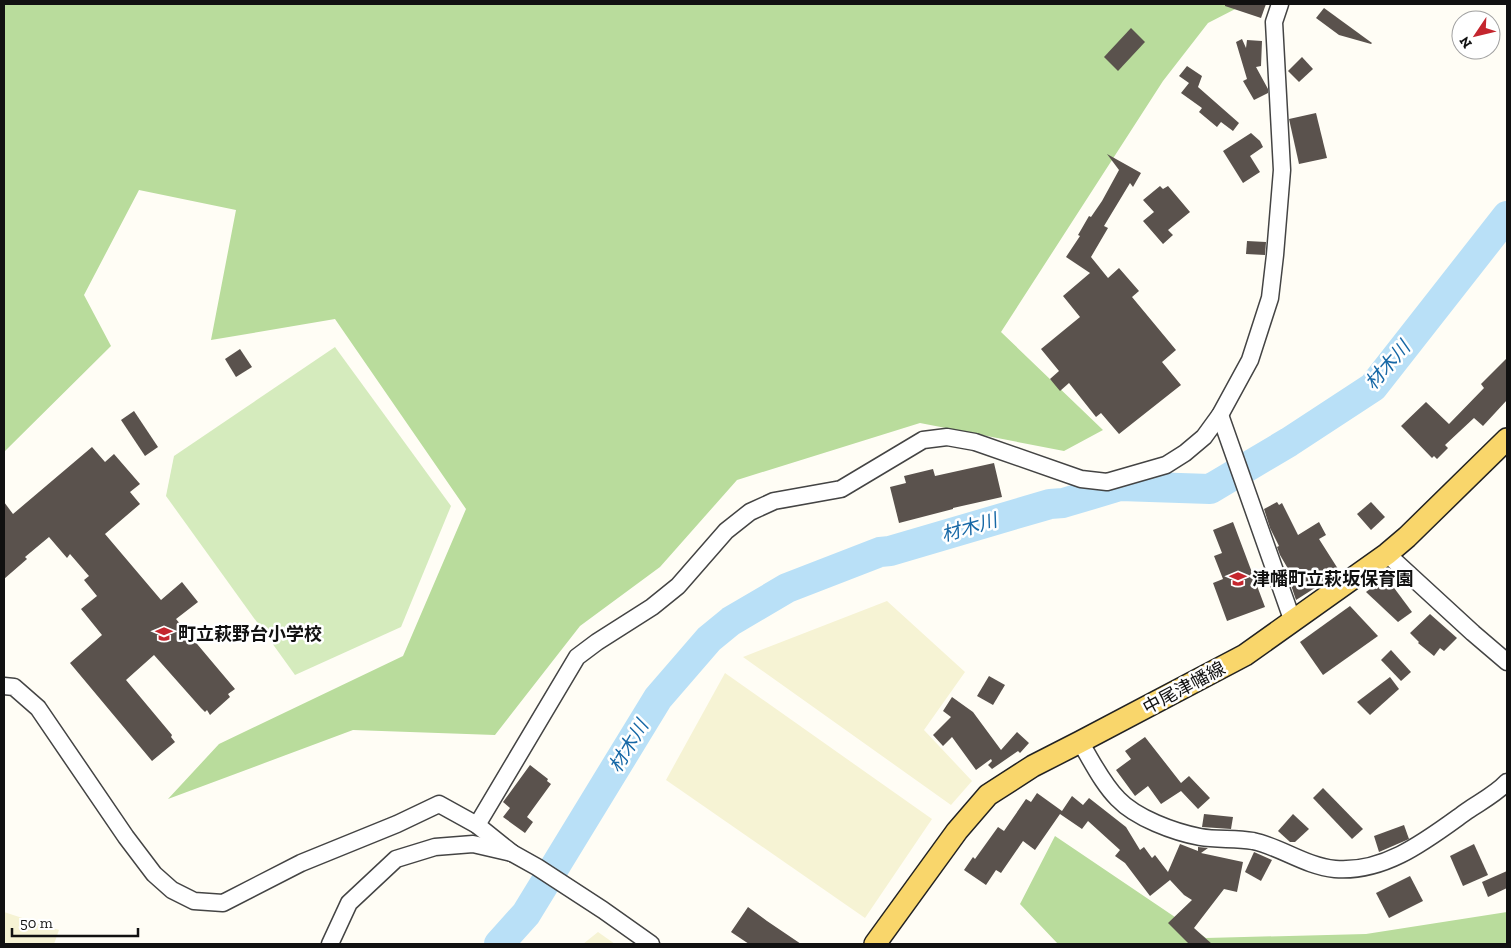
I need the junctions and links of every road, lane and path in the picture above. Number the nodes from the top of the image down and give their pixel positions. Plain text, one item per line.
1 (1280, 4) edge
2 (1220, 415) junction
3 (1507, 439) edge
4 (1387, 554) junction
5 (1293, 622) junction
6 (1507, 662) edge
7 (4, 686) edge
8 (1080, 742) junction
9 (1507, 785) edge
10 (477, 825) junction
11 (512, 853) junction
12 (330, 944) edge
13 (651, 944) edge
14 (875, 944) edge

1 - 2 street
2 - 5 street
2 - 10 street
3 - 4 main road, 中尾津幡線
4 - 5 main road, 中尾津幡線
4 - 6 street
5 - 8 main road, 中尾津幡線
7 - 10 street
8 - 9 street
8 - 14 main road, 中尾津幡線
10 - 11 street
11 - 12 street
11 - 13 street

